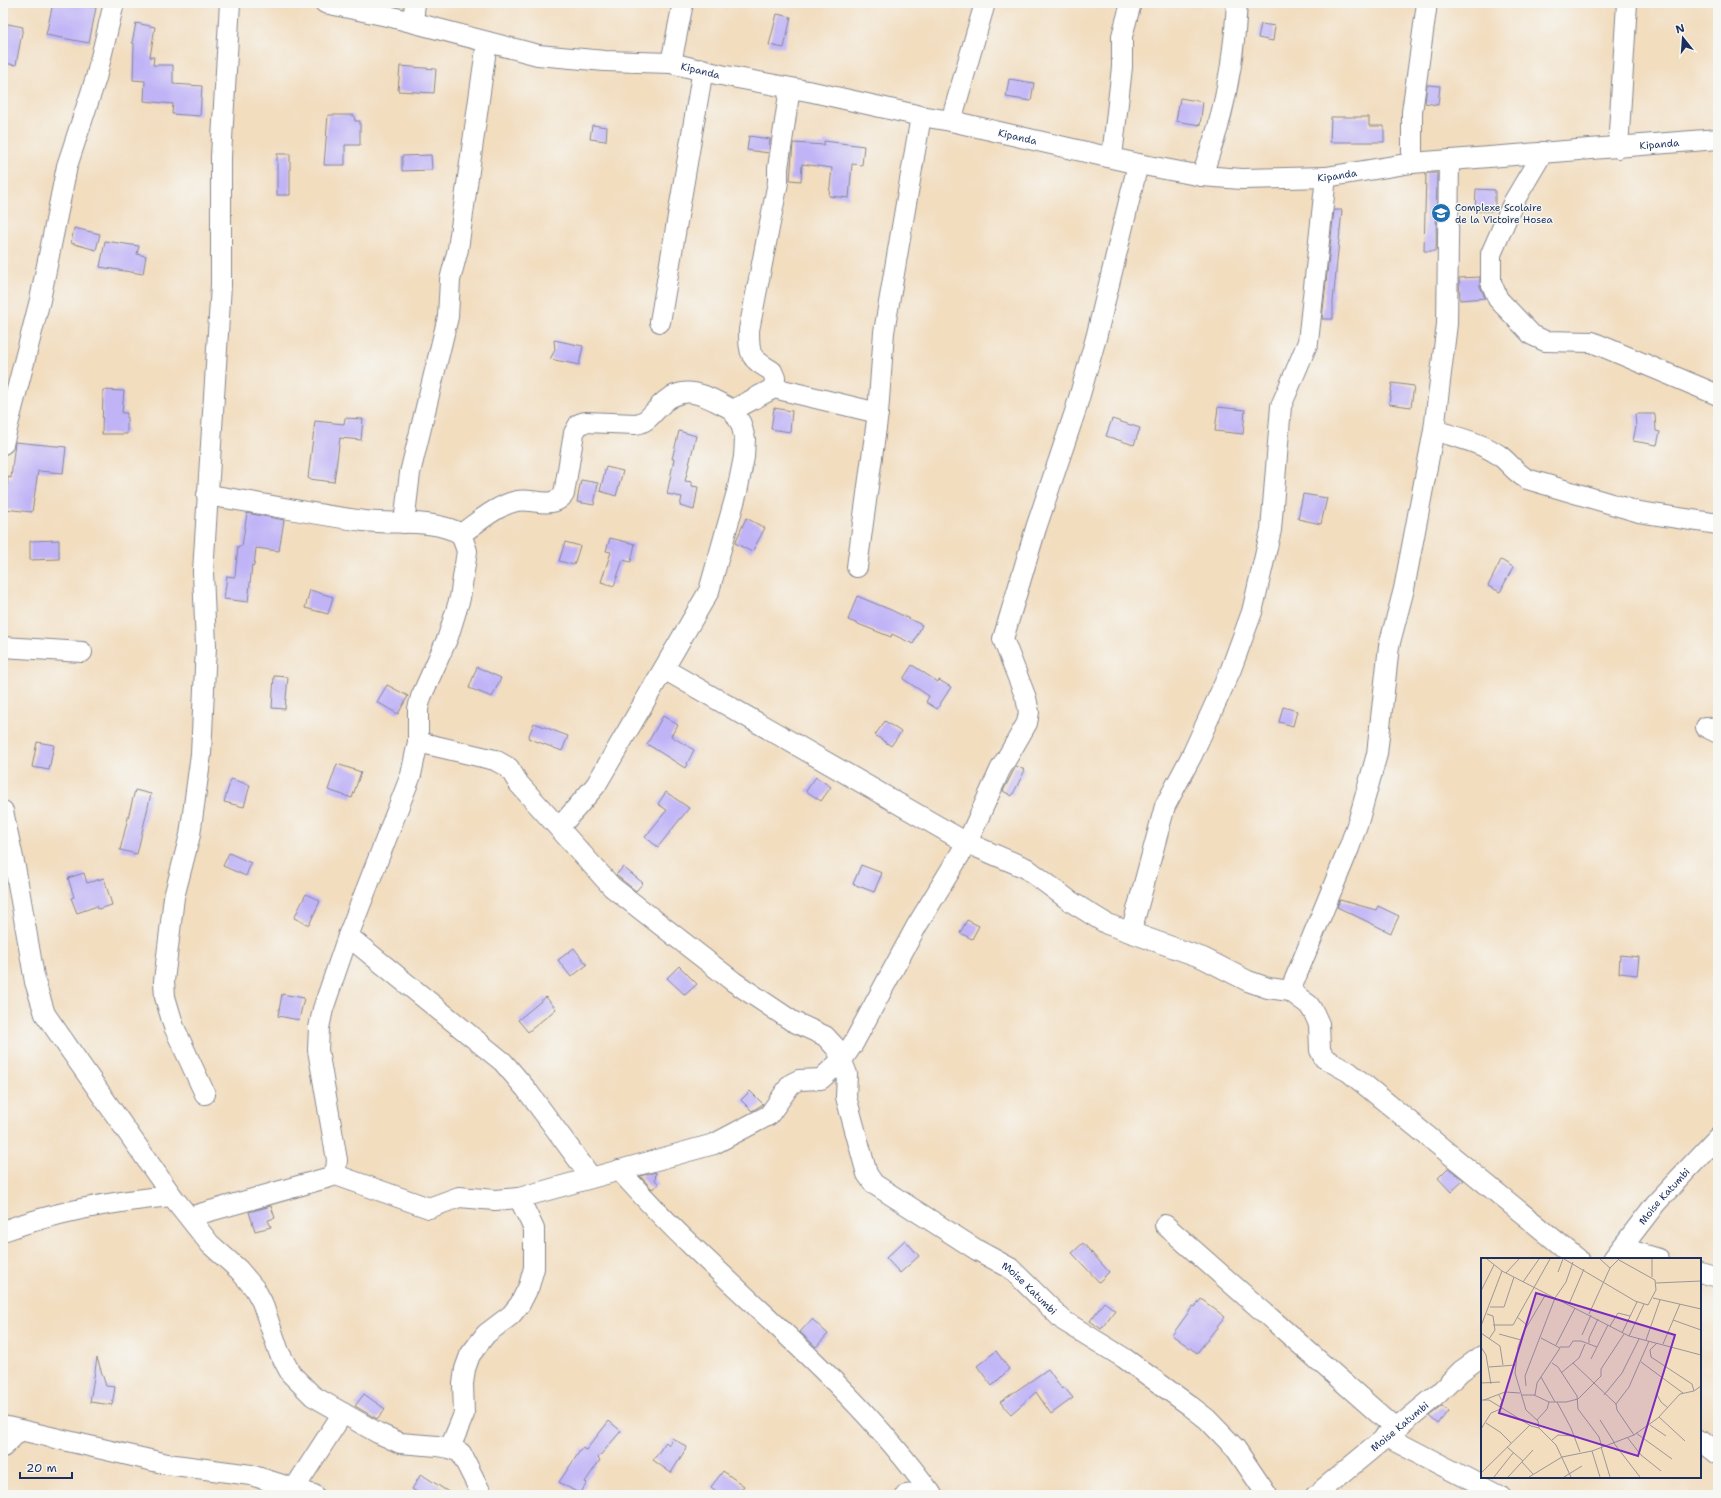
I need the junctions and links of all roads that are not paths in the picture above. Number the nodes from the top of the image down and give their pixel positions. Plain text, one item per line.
1 (114, 3) edge
2 (230, 3) edge
3 (325, 3) edge
4 (683, 3) edge
5 (985, 3) edge
6 (1131, 3) edge
7 (1236, 3) edge
8 (1427, 3) edge
9 (1627, 3) edge
10 (414, 12) edge
11 (487, 42) junction
12 (671, 63) junction
13 (703, 69) junction
14 (790, 88) junction
15 (922, 116) junction
16 (951, 121) junction
17 (1718, 139) edge
18 (1618, 148) junction
19 (1543, 152) junction
20 (1112, 157) junction
21 (1449, 160) junction
22 (1412, 163) junction
23 (1138, 164) junction
24 (1202, 176) junction
25 (1326, 177) junction
26 (660, 322) dead end
27 (774, 388) junction
28 (1718, 395) edge
29 (7, 404) edge
30 (733, 410) junction
31 (878, 413) junction
32 (1434, 430) junction
33 (3, 444) edge
34 (207, 495) junction
35 (404, 523) junction
36 (1718, 524) edge
37 (461, 534) junction
38 (856, 567) dead end
39 (3, 647) edge
40 (82, 652) dead end
41 (664, 669) junction
42 (418, 742) junction
43 (3, 811) edge
44 (559, 828) junction
45 (967, 843) junction
46 (11, 892) edge
47 (1131, 932) junction
48 (348, 936) junction
49 (1290, 991) junction
50 (842, 1060) junction
51 (205, 1094) dead end
52 (1718, 1136) edge
53 (619, 1170) junction
54 (334, 1174) junction
55 (591, 1177) junction
56 (172, 1196) junction
57 (519, 1198) junction
58 (189, 1217) junction
59 (1165, 1224) dead end
60 (3, 1231) edge
61 (1618, 1253) edge
62 (1577, 1258) edge
63 (1652, 1258) edge
64 (1701, 1272) edge
65 (1718, 1277) edge
66 (1481, 1357) edge
67 (343, 1413) junction
68 (11, 1428) edge
69 (1390, 1432) junction
70 (1701, 1441) edge
71 (3, 1447) edge
72 (450, 1448) junction
73 (1718, 1453) edge
74 (294, 1489) junction
75 (931, 1493) edge
76 (314, 1495) edge
77 (482, 1495) edge
78 (906, 1495) edge
79 (1267, 1495) edge
80 (1316, 1495) edge
81 (1500, 1495) edge

1 - 29 street
2 - 34 street
3 - 10 street, Kipanda
4 - 12 street
5 - 16 street
6 - 20 street
7 - 24 street
8 - 22 street
9 - 18 street
10 - 11 street, Kipanda
11 - 12 street, Kipanda
11 - 35 street
12 - 13 street, Kipanda
13 - 14 street, Kipanda
13 - 26 street
14 - 15 street, Kipanda
14 - 27 street
15 - 16 street, Kipanda
15 - 31 street
16 - 20 street, Kipanda
17 - 18 street, Kipanda
18 - 19 street, Kipanda
19 - 21 street, Kipanda
19 - 28 street
20 - 23 street, Kipanda
21 - 22 street, Kipanda
21 - 32 street
22 - 25 street, Kipanda
23 - 24 street, Kipanda
23 - 45 street
24 - 25 street, Kipanda
25 - 47 street
27 - 30 street
27 - 31 street
29 - 33 street
30 - 37 street
30 - 41 street
31 - 38 street
32 - 36 street
32 - 49 street
34 - 35 street
34 - 51 street
35 - 37 street
37 - 42 street
39 - 40 street
41 - 44 street
41 - 45 street
42 - 44 street, Moise Katumbi
42 - 48 street
43 - 46 street
44 - 50 street, Moise Katumbi
45 - 47 street
45 - 50 street
46 - 56 street
47 - 49 street
48 - 54 street
48 - 55 street
49 - 62 street
50 - 53 street
50 - 79 street, Moise Katumbi
52 - 61 street, Moise Katumbi
53 - 55 street
53 - 75 street
54 - 57 street
54 - 58 street
55 - 57 street
56 - 58 street
56 - 60 street
57 - 72 street
58 - 67 street
59 - 69 street
61 - 63 street
64 - 65 street
66 - 69 street, Moise Katumbi
67 - 72 street
67 - 74 street
68 - 71 street
68 - 74 street
69 - 80 street, Moise Katumbi
69 - 81 street
70 - 73 street
72 - 77 street
74 - 76 street
75 - 78 street

